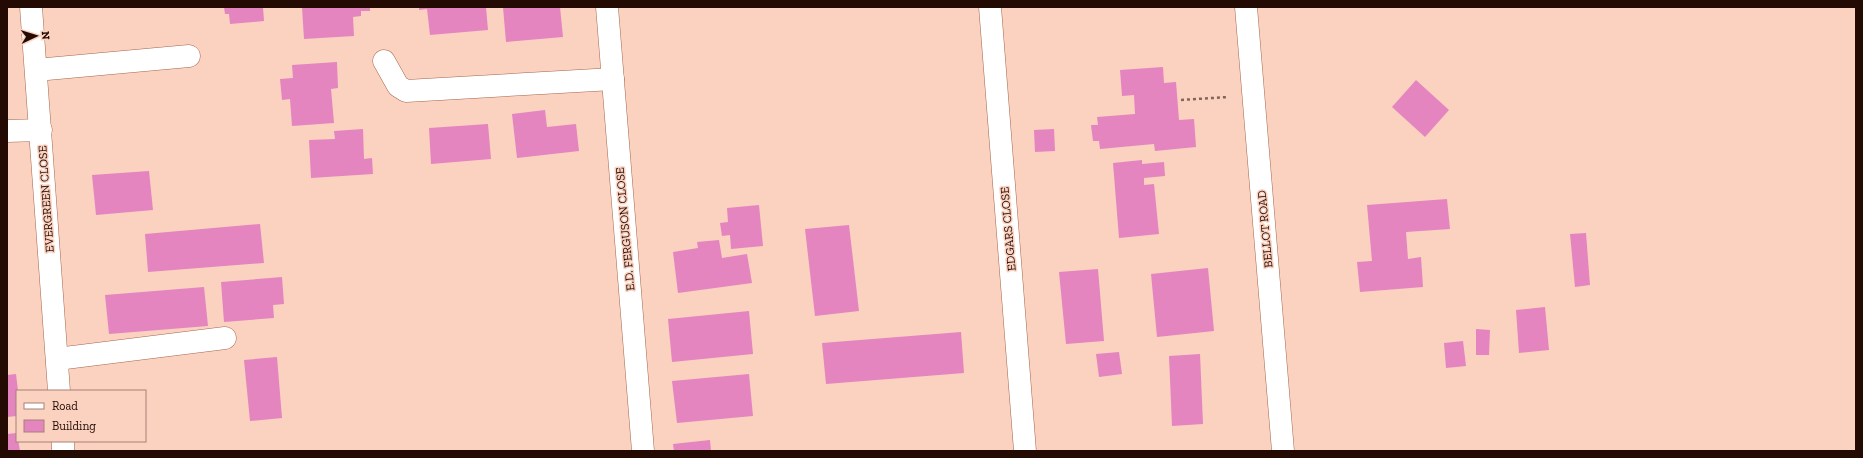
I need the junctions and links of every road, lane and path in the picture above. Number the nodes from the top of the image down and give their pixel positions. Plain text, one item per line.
1 (31, 7) edge
2 (607, 7) edge
3 (990, 7) edge
4 (1246, 7) edge
5 (189, 56) dead end
6 (384, 61) dead end
7 (36, 70) junction
8 (612, 79) junction
9 (1254, 95) junction
10 (1181, 100) dead end
11 (41, 130) junction
12 (7, 131) edge
13 (226, 338) dead end
14 (57, 359) junction
15 (59, 390) edge
16 (643, 451) edge
17 (1025, 451) edge
18 (1284, 451) edge

1 - 7 street, EVERGREEN CLOSE
2 - 8 street, E.D. FERGUSON CLOSE
3 - 17 street, EDGARS CLOSE
4 - 9 street, BELLOT ROAD
5 - 7 street
6 - 8 street
7 - 11 street, EVERGREEN CLOSE
8 - 16 street, E.D. FERGUSON CLOSE
9 - 10 path
9 - 18 street, BELLOT ROAD
11 - 12 street
11 - 14 street, EVERGREEN CLOSE
13 - 14 street
14 - 15 street, EVERGREEN CLOSE

